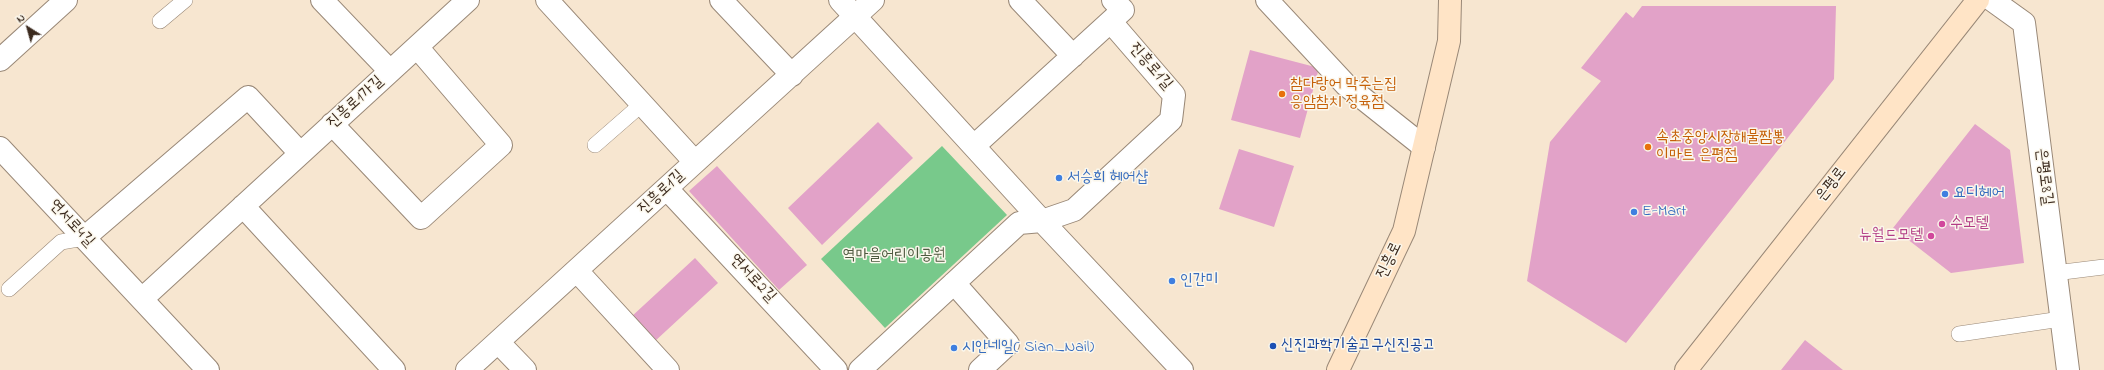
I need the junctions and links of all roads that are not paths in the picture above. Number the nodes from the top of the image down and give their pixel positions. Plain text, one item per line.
1 (66, 0) edge
2 (185, 0) edge
3 (322, 0) edge
4 (468, 0) edge
5 (547, 0) edge
6 (721, 0) edge
7 (840, 0) edge
8 (873, 0) edge
9 (1020, 0) edge
10 (1113, 0) edge
11 (1267, 0) edge
12 (1450, 0) edge
13 (1978, 0) edge
14 (1992, 0) edge
15 (856, 17) junction
16 (160, 21) dead end
17 (1110, 22) junction
18 (417, 47) junction
19 (1072, 56) junction
20 (0, 60) edge
21 (390, 71) junction
22 (792, 75) junction
23 (642, 104) junction
24 (332, 124) junction
25 (595, 145) dead end
26 (974, 146) junction
27 (1424, 147) junction
28 (0, 148) edge
29 (300, 154) junction
30 (696, 162) junction
31 (667, 189) junction
32 (243, 206) junction
33 (1042, 221) junction
34 (84, 238) junction
35 (2104, 266) edge
36 (577, 271) junction
37 (2056, 273) junction
38 (954, 283) junction
39 (9, 289) dead end
40 (142, 299) junction
41 (2061, 319) junction
42 (1959, 334) dead end
43 (498, 342) junction
44 (208, 370) edge
45 (394, 370) edge
46 (468, 370) edge
47 (525, 370) edge
48 (668, 370) edge
49 (836, 370) edge
50 (860, 370) edge
51 (980, 370) edge
52 (1182, 370) edge
53 (1338, 370) edge
54 (1686, 370) edge
55 (2068, 370) edge

1 - 20 street
2 - 16 lane
3 - 21 street
4 - 18 street, 진흥로1가길
5 - 23 street
6 - 22 street
7 - 15 street
8 - 15 street, 진흥로1길
9 - 19 street
10 - 17 street
11 - 27 street
12 - 27 main road, 진흥로
13 - 54 main road, 은평로
14 - 37 street, 은평로8길
15 - 22 street, 진흥로1길
15 - 26 street
17 - 19 street
17 - 33 street, 진흥로1길
18 - 21 street, 진흥로1가길
18 - 24 street
19 - 26 street
21 - 24 street, 진흥로1가길
22 - 30 street, 진흥로1길
23 - 25 lane
23 - 30 street
24 - 29 street, 진흥로1가길
26 - 33 street
27 - 53 main road, 진흥로
28 - 34 street, 연서로4길
29 - 32 street, 진흥로1가길
29 - 34 street
30 - 31 street, 진흥로1길
31 - 36 street, 진흥로1길
31 - 49 street, 연서로2길
32 - 40 street, 진흥로1가길
32 - 45 street
33 - 38 street
33 - 52 street
34 - 39 lane
34 - 40 street, 연서로4길
35 - 37 lane
36 - 43 street, 진흥로1길
36 - 48 street
37 - 41 street, 은평로8길
38 - 50 street
38 - 51 street
40 - 44 street
41 - 42 lane
41 - 55 street, 은평로8길
43 - 46 street, 진흥로1길
43 - 47 street

